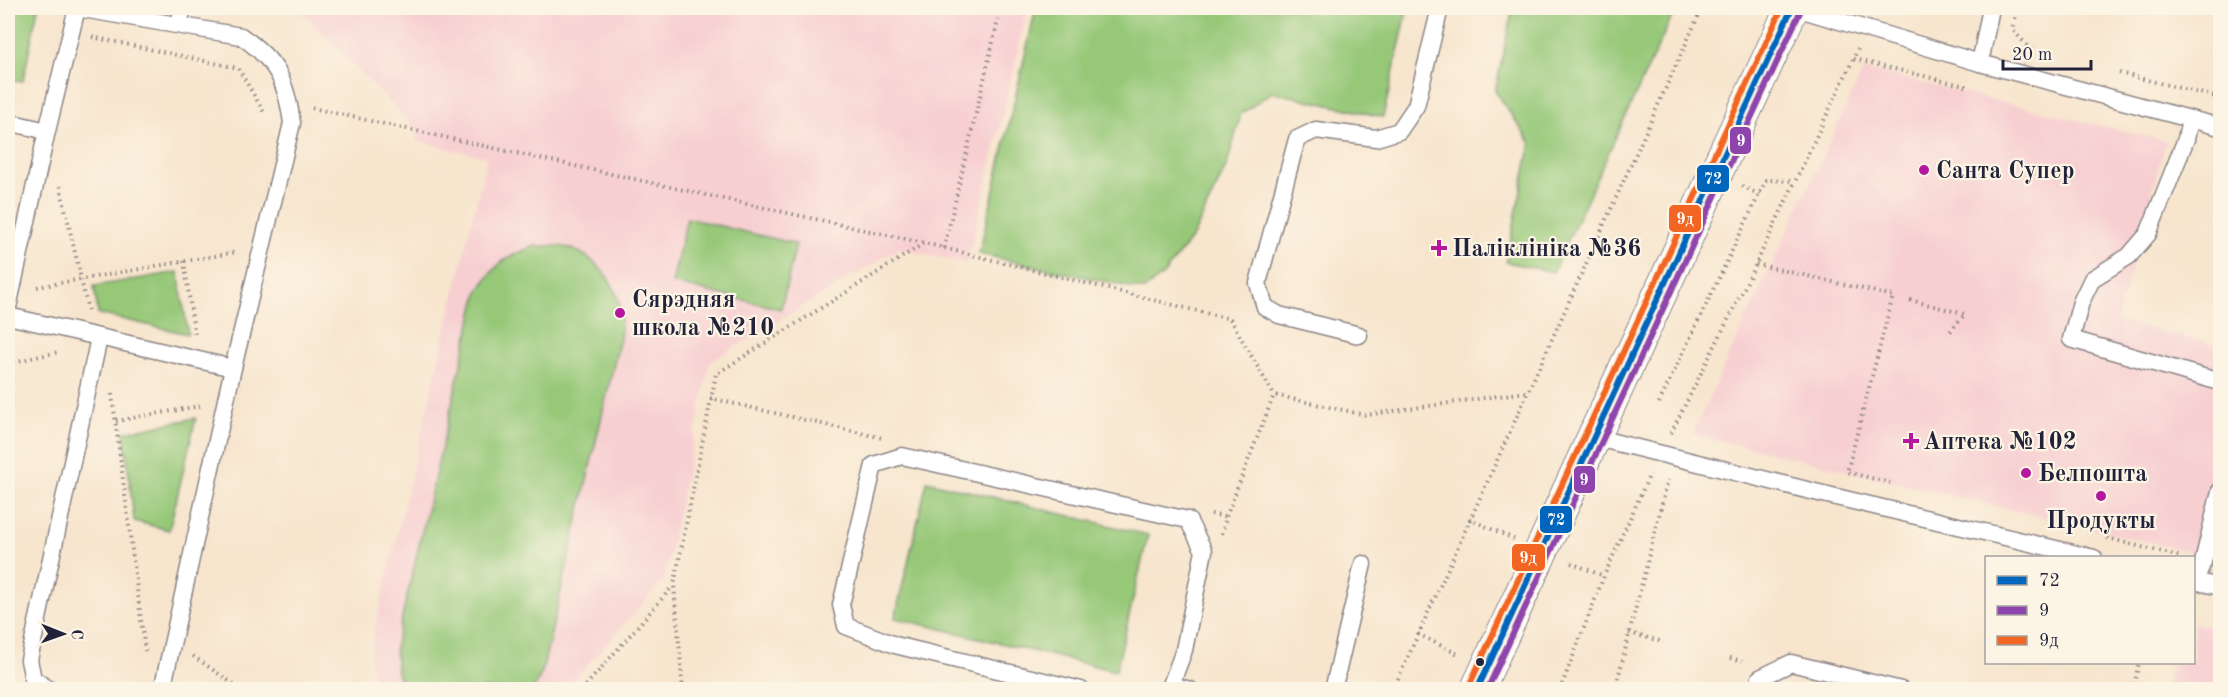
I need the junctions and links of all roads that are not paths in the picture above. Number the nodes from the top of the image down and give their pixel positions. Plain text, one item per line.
1 (77, 8) edge
2 (183, 8) edge
3 (1440, 8) edge
4 (1794, 8) edge
5 (1991, 8) edge
6 (179, 24) junction
7 (1980, 63) junction
8 (2190, 120) junction
9 (8, 122) edge
10 (2220, 127) edge
11 (47, 131) junction
12 (8, 307) edge
13 (8, 316) edge
14 (1359, 335) dead end
15 (99, 338) junction
16 (233, 368) junction
17 (2220, 382) edge
18 (1593, 437) junction
19 (2220, 491) edge
20 (2086, 556) edge
21 (1363, 564) dead end
22 (2195, 579) edge
23 (2195, 581) edge
24 (2220, 587) edge
25 (1482, 679) edge
26 (1169, 687) edge
27 (50, 690) edge
28 (162, 690) edge
29 (1081, 690) edge
30 (1190, 690) edge
31 (1333, 690) edge
32 (1757, 690) edge
33 (1901, 690) edge

1 - 6 lane
1 - 11 lane
2 - 6 lane
3 - 14 lane
4 - 7 lane
4 - 18 street
5 - 7 lane
6 - 16 lane
7 - 8 lane
8 - 10 lane
8 - 17 lane
9 - 11 lane
11 - 12 lane
13 - 15 lane
15 - 16 lane
15 - 27 lane
16 - 28 lane
18 - 20 lane
18 - 25 street
19 - 22 lane
21 - 31 lane
23 - 24 lane
26 - 29 lane
26 - 30 lane
32 - 33 lane

